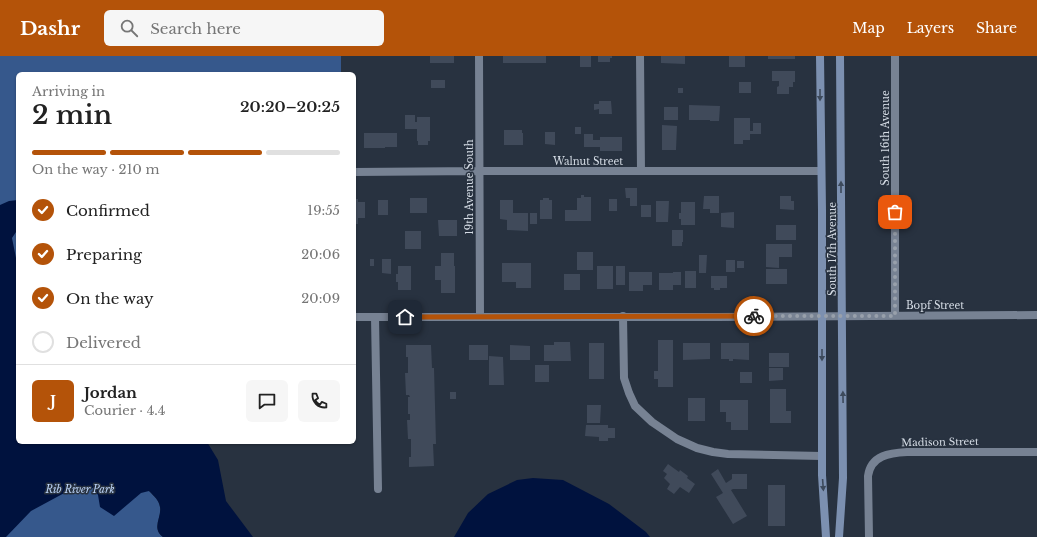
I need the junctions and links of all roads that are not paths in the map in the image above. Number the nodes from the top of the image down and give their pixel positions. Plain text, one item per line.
1 (479, 56) edge
2 (640, 56) edge
3 (820, 56) edge
4 (840, 56) edge
5 (895, 56) edge
6 (479, 171) junction
7 (641, 171) junction
8 (821, 171) junction
9 (356, 172) edge
10 (1037, 315) edge
11 (623, 316) junction
12 (822, 316) junction
13 (842, 316) junction
14 (895, 316) junction
15 (356, 317) edge
16 (375, 317) junction
17 (480, 317) junction
18 (1037, 452) edge
19 (822, 456) junction
20 (378, 489) dead end
21 (826, 537) edge
22 (838, 537) edge
23 (870, 537) edge

1 - 6 street, 19th Avenue South
2 - 7 street
3 -> 8 main road, South 17th Avenue
13 -> 4 main road, South 17th Avenue
5 - 14 street, South 16th Avenue
6 - 7 street, Walnut Street
6 - 9 street, Walnut Street
6 - 17 street, 19th Avenue South
7 - 8 street, Walnut Street
8 - 12 main road, South 17th Avenue
10 - 14 street, Bopf Street
11 - 12 street, Bopf Street
11 - 17 street, Bopf Street
11 - 19 street
12 - 13 street, Bopf Street
12 -> 19 main road, South 17th Avenue
13 - 14 street, Bopf Street
22 -> 13 main road, South 17th Avenue
15 - 16 street, Bopf Street
16 - 17 street, Bopf Street
16 - 20 street
18 - 23 street, Madison Street
19 -> 21 main road, South 17th Avenue

